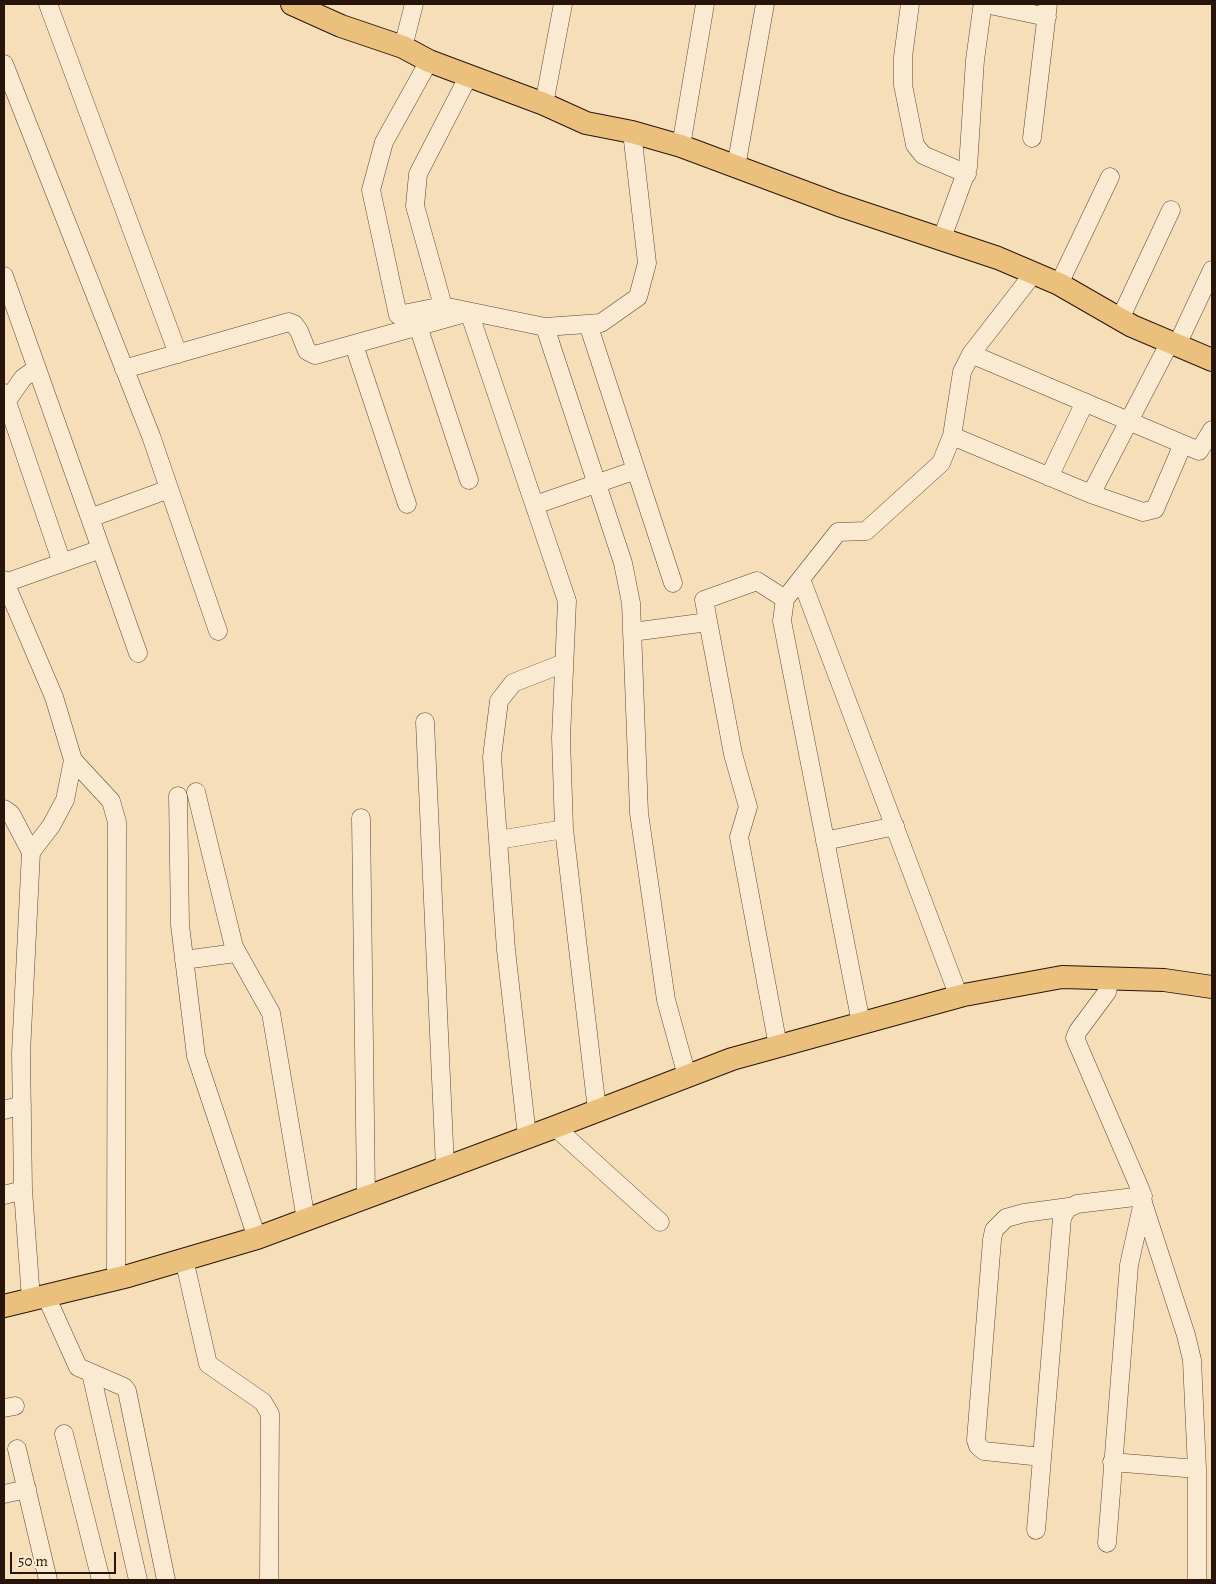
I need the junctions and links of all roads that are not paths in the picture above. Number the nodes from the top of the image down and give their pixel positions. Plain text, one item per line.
1 (48, 4) edge
2 (292, 4) edge
3 (414, 4) edge
4 (563, 4) edge
5 (705, 4) edge
6 (764, 4) edge
7 (910, 4) edge
8 (1048, 10) edge
9 (403, 47) junction
10 (429, 61) junction
11 (4, 64) edge
12 (468, 77) junction
13 (544, 104) junction
14 (632, 132) junction
15 (1032, 138) dead end
16 (681, 146) junction
17 (736, 167) junction
18 (966, 174) junction
19 (1110, 177) dead end
20 (1171, 210) dead end
21 (942, 238) junction
22 (1212, 270) edge
23 (1026, 271) junction
24 (4, 276) edge
25 (1059, 284) junction
26 (443, 306) junction
27 (469, 312) junction
28 (1120, 319) junction
29 (588, 324) junction
30 (418, 326) junction
31 (545, 327) junction
32 (1174, 344) junction
33 (354, 345) junction
34 (178, 354) junction
35 (971, 354) junction
36 (1212, 360) edge
37 (37, 368) junction
38 (124, 369) junction
39 (5, 399) edge
40 (1085, 402) junction
41 (1129, 420) junction
42 (1212, 430) edge
43 (952, 436) junction
44 (1183, 444) junction
45 (636, 470) junction
46 (1049, 477) junction
47 (469, 480) dead end
48 (597, 483) junction
49 (169, 489) junction
50 (1091, 494) junction
51 (407, 504) dead end
52 (535, 505) junction
53 (90, 518) junction
54 (101, 549) junction
55 (62, 563) junction
56 (802, 578) junction
57 (4, 582) edge
58 (673, 583) dead end
59 (785, 599) junction
60 (708, 622) junction
61 (218, 631) dead end
62 (632, 632) junction
63 (138, 653) dead end
64 (564, 663) junction
65 (424, 722) dead end
66 (73, 760) junction
67 (196, 792) dead end
68 (178, 796) dead end
69 (4, 809) edge
70 (361, 818) dead end
71 (895, 826) junction
72 (564, 829) junction
73 (498, 840) junction
74 (825, 841) junction
75 (31, 852) junction
76 (236, 953) junction
77 (184, 960) junction
78 (1110, 978) junction
79 (1212, 987) edge
80 (959, 997) junction
81 (861, 1023) junction
82 (778, 1046) junction
83 (687, 1076) junction
84 (22, 1106) junction
85 (4, 1110) edge
86 (597, 1110) junction
87 (555, 1127) junction
88 (527, 1136) junction
89 (445, 1167) junction
90 (23, 1190) junction
91 (4, 1194) edge
92 (366, 1197) junction
93 (1143, 1199) junction
94 (1069, 1207) junction
95 (306, 1220) junction
96 (660, 1222) dead end
97 (257, 1238) junction
98 (184, 1259) junction
99 (116, 1279) junction
100 (38, 1298) junction
101 (4, 1306) edge
102 (91, 1373) junction
103 (64, 1434) dead end
104 (17, 1449) dead end
105 (1042, 1457) junction
106 (1112, 1462) junction
107 (1197, 1469) junction
108 (27, 1489) junction
109 (4, 1494) edge
110 (1036, 1530) dead end
111 (1107, 1543) dead end
112 (48, 1580) edge
113 (101, 1580) edge
114 (138, 1580) edge
115 (166, 1580) edge
116 (269, 1580) edge
117 (1197, 1580) edge

1 - 34 street
2 - 9 main road
3 - 9 street
4 - 13 street
5 - 16 street
6 - 17 street
7 - 18 street
8 - 15 street
8 - 18 street
9 - 10 main road
10 - 12 main road
10 - 26 street
11 - 38 street
12 - 13 main road
12 - 26 street
13 - 14 main road
14 - 16 main road
14 - 29 street
16 - 17 main road
17 - 21 main road
18 - 21 street
19 - 25 street
20 - 28 street
21 - 23 main road
22 - 32 street
23 - 25 main road
23 - 35 street
24 - 37 street
25 - 28 main road
26 - 27 street
27 - 30 street
27 - 31 street
27 - 52 street
28 - 32 main road
29 - 31 street
29 - 45 street
30 - 33 street
30 - 47 street
31 - 48 street
32 - 36 main road
32 - 41 street
33 - 34 street
33 - 51 street
34 - 38 street
35 - 40 street
35 - 43 street
37 - 39 street
37 - 53 street
38 - 49 street
39 - 55 street
40 - 41 street
40 - 46 street
41 - 44 street
41 - 50 street
42 - 44 street
43 - 46 street
43 - 56 street
44 - 50 street
45 - 48 street
45 - 58 street
46 - 50 street
48 - 52 street
48 - 62 street
49 - 53 street
49 - 61 street
52 - 64 street
53 - 54 street
54 - 55 street
54 - 63 street
55 - 57 street
56 - 59 street
56 - 71 street
57 - 66 street
59 - 60 street
59 - 74 street
60 - 62 street
60 - 82 street
62 - 83 street
64 - 72 street
64 - 73 street
65 - 89 street
66 - 75 street
66 - 99 street
67 - 76 street
68 - 77 street
69 - 75 street
70 - 92 street
71 - 74 street
71 - 80 street
72 - 73 street
72 - 86 street
73 - 88 street
74 - 81 street
75 - 84 street
76 - 77 street
76 - 95 street
77 - 97 street
78 - 79 main road
78 - 80 main road
78 - 93 street
80 - 81 main road
81 - 82 main road
82 - 83 main road
83 - 86 main road
84 - 85 street
84 - 90 street
86 - 87 main road
87 - 88 main road
87 - 96 street
88 - 89 main road
89 - 92 main road
90 - 91 street
90 - 100 street
92 - 95 main road
93 - 94 street
93 - 106 street
93 - 107 street
94 - 105 street
94 - 105 street
95 - 97 main road
97 - 98 main road
98 - 99 main road
98 - 116 street
99 - 100 main road
100 - 101 main road
100 - 102 street
102 - 114 street
102 - 115 street
103 - 113 street
104 - 108 street
105 - 110 street
106 - 107 street
106 - 111 street
107 - 117 street
108 - 109 street
108 - 112 street

